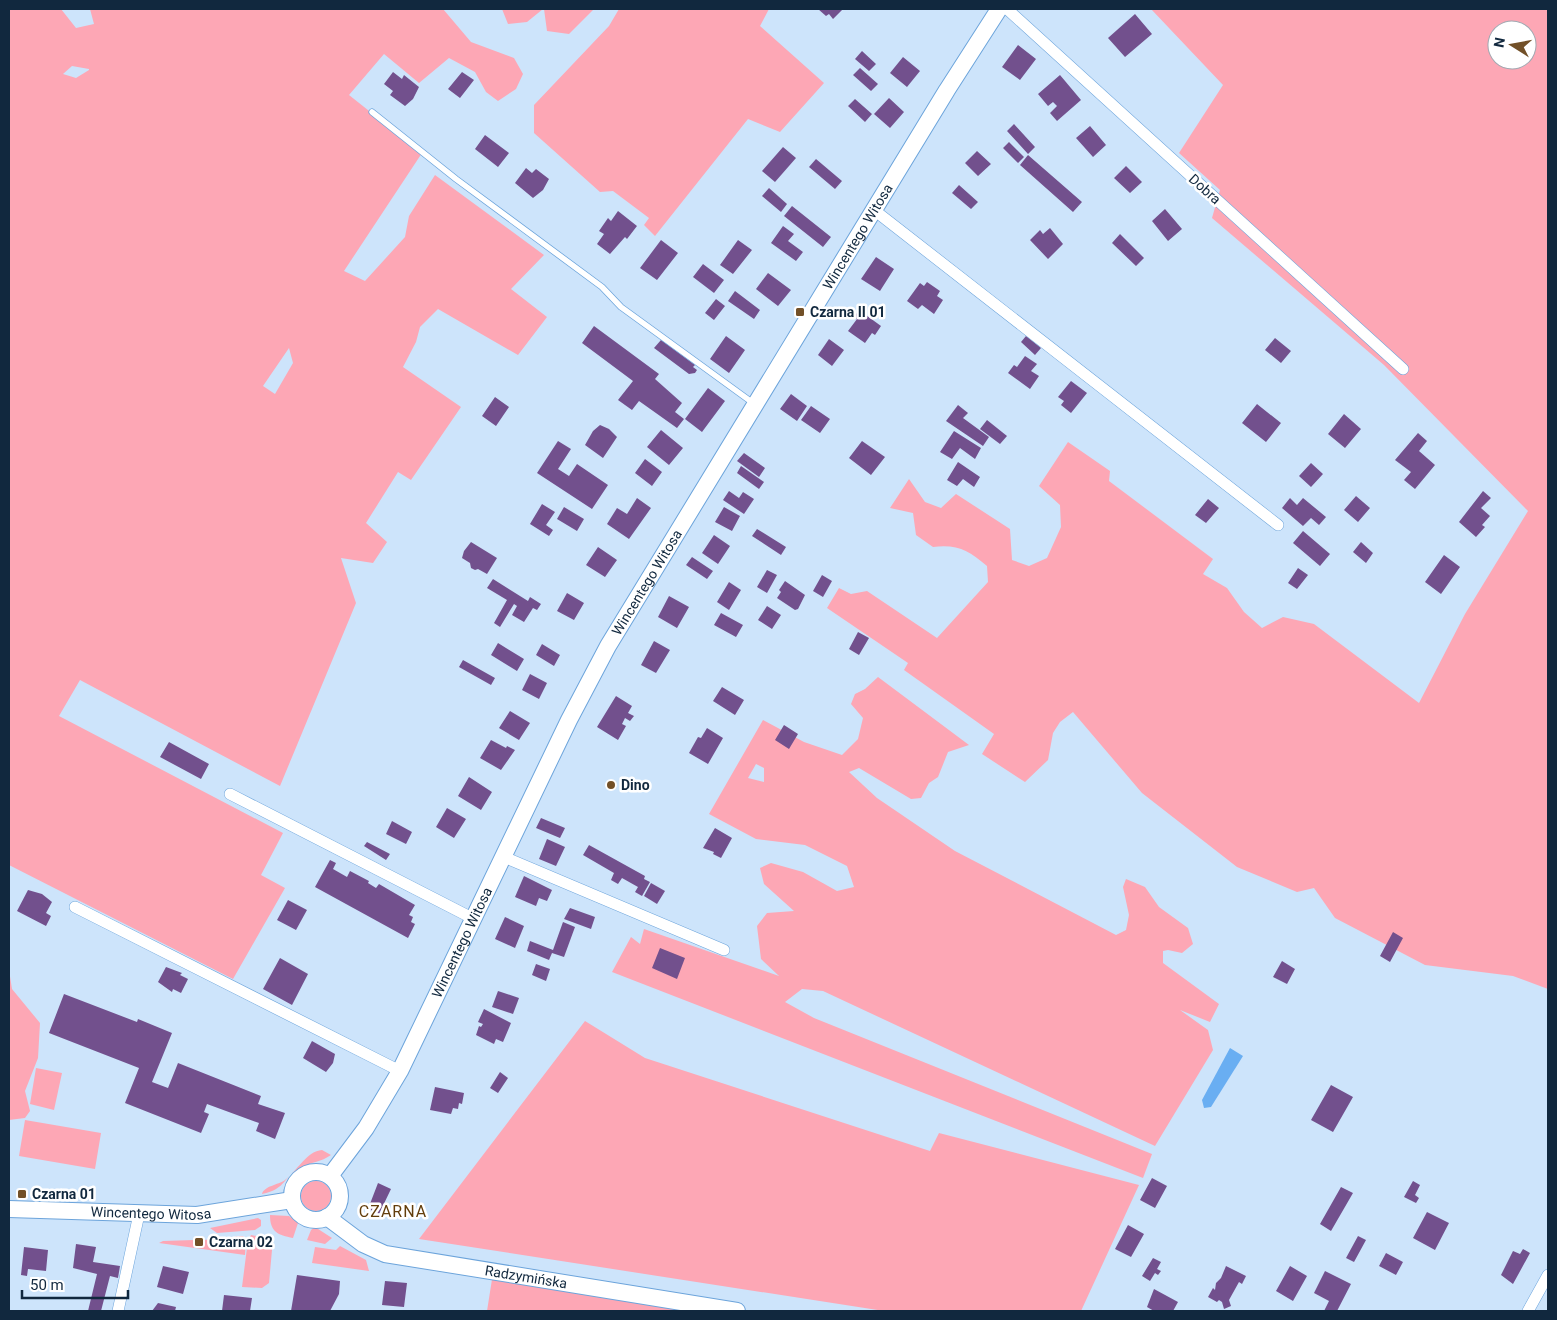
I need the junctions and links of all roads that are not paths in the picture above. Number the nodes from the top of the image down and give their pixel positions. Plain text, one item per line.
1 (999, 9) edge
2 (1007, 9) edge
3 (372, 112) dead end
4 (874, 210) junction
5 (1403, 369) dead end
6 (755, 404) junction
7 (1278, 525) dead end
8 (230, 794) dead end
9 (504, 857) junction
10 (75, 907) dead end
11 (474, 919) junction
12 (724, 950) dead end
13 (400, 1071) junction
14 (330, 1176) junction
15 (292, 1200) junction
16 (9, 1209) edge
17 (139, 1214) junction
18 (328, 1217) junction
19 (1548, 1275) edge
20 (118, 1311) edge
21 (737, 1311) edge
22 (1528, 1311) edge

1 - 4 main road, Wincentego Witosa
2 - 5 street, Dobra
3 - 6 lane
4 - 6 main road, Wincentego Witosa
4 - 7 street
6 - 9 main road, Wincentego Witosa
8 - 11 street
9 - 11 main road, Wincentego Witosa
9 - 12 street
10 - 13 street
11 - 13 main road, Wincentego Witosa
13 - 14 main road, Wincentego Witosa
14 - 15 main road
14 - 18 main road
15 - 17 main road, Wincentego Witosa
15 - 18 main road
16 - 17 main road, Wincentego Witosa
17 - 20 street
18 - 21 main road, Radzymińska
19 - 22 street

